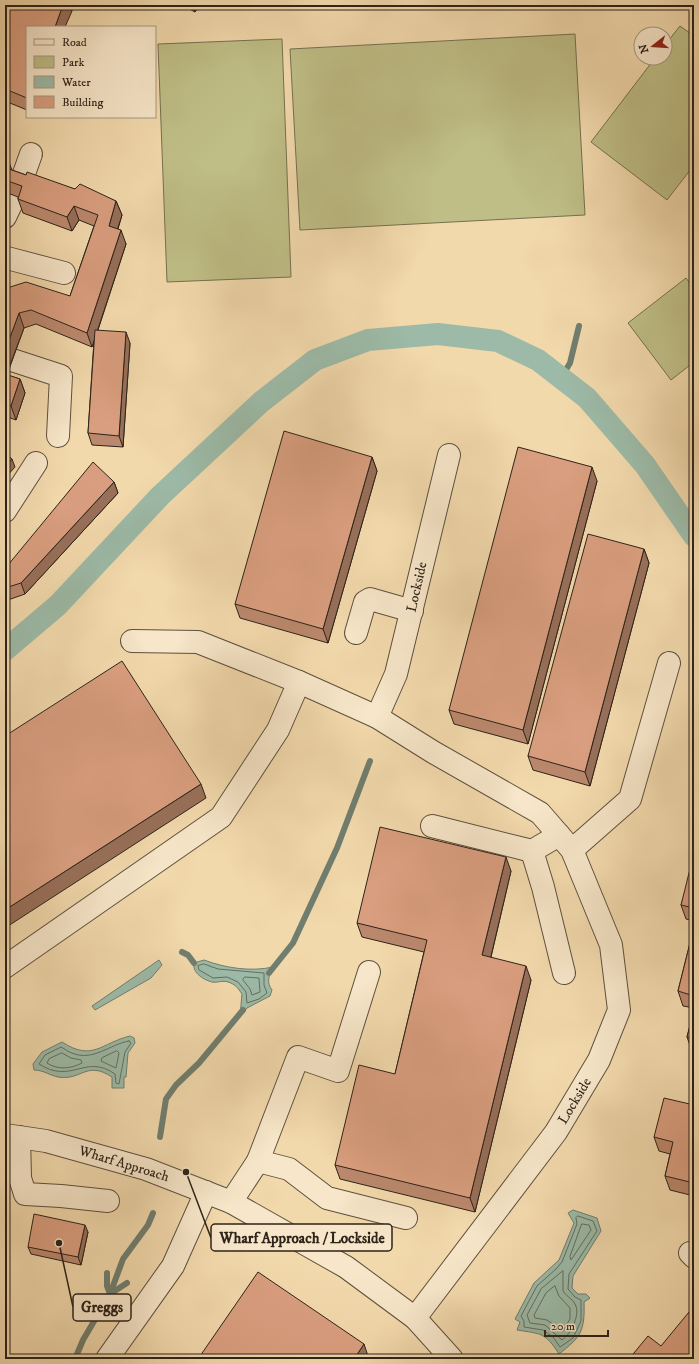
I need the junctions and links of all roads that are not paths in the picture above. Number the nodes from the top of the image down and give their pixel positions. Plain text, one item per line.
1 (31, 154) dead end
2 (5, 217) edge
3 (6, 259) edge
4 (64, 273) dead end
5 (12, 360) dead end
6 (58, 436) dead end
7 (449, 455) dead end
8 (36, 463) dead end
9 (5, 511) edge
10 (412, 611) junction
11 (356, 633) dead end
12 (132, 641) dead end
13 (669, 663) dead end
14 (299, 682) junction
15 (376, 717) junction
16 (432, 826) dead end
17 (565, 842) junction
18 (532, 851) junction
19 (5, 967) edge
20 (369, 972) dead end
21 (564, 972) dead end
22 (12, 1136) edge
23 (258, 1161) junction
24 (206, 1192) junction
25 (108, 1201) dead end
26 (231, 1202) junction
27 (406, 1218) dead end
28 (415, 1318) junction
29 (107, 1359) edge
30 (452, 1359) edge

1 - 2 street
3 - 4 street
5 - 6 street
7 - 10 street, Lockside
8 - 9 street
10 - 11 street
10 - 15 street, Lockside
12 - 14 street, Lockside
13 - 17 street
14 - 15 street, Lockside
14 - 19 street
15 - 17 street, Lockside
16 - 18 street
17 - 18 street
17 - 28 street, Lockside
18 - 21 street
20 - 23 street
22 - 24 street, Wharf Approach
22 - 25 street
23 - 26 street
23 - 27 street
24 - 26 street, Wharf Approach
24 - 29 street
26 - 28 street, Wharf Approach
28 - 30 street, Wharf Approach

